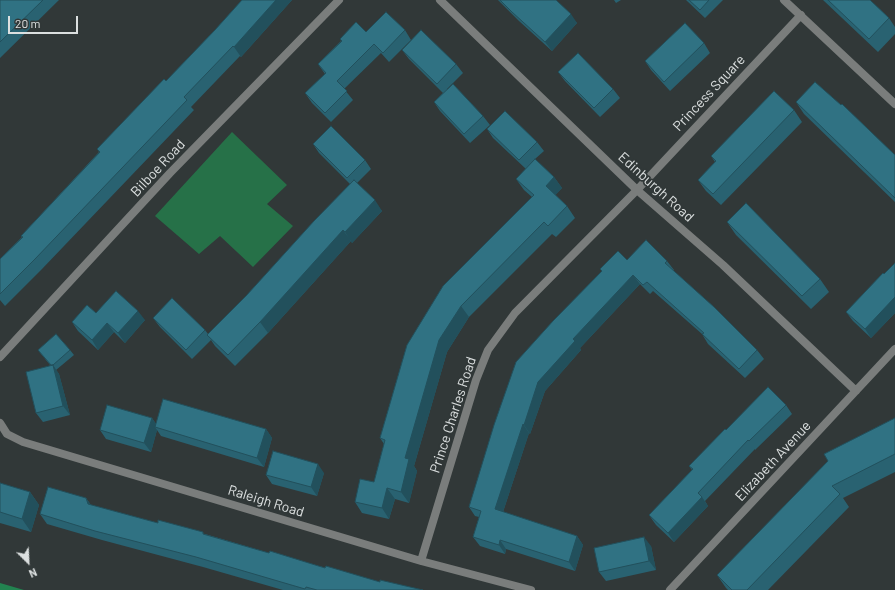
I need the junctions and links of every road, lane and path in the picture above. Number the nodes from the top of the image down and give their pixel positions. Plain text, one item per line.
1 (339, 0) edge
2 (440, 0) edge
3 (784, 0) edge
4 (801, 15) junction
5 (895, 104) edge
6 (637, 190) junction
7 (895, 349) edge
8 (0, 357) edge
9 (856, 391) junction
10 (0, 424) edge
11 (420, 560) junction
12 (531, 590) edge
13 (670, 590) edge

1 - 8 street, Bilboe Road
2 - 6 street, Edinburgh Road
3 - 4 street
4 - 5 street
4 - 6 street, Princess Square
6 - 9 street, Edinburgh Road
6 - 11 street, Prince Charles Road
7 - 9 street, Elizabeth Avenue
9 - 13 street, Elizabeth Avenue
10 - 11 street, Raleigh Road
11 - 12 street, Raleigh Road

